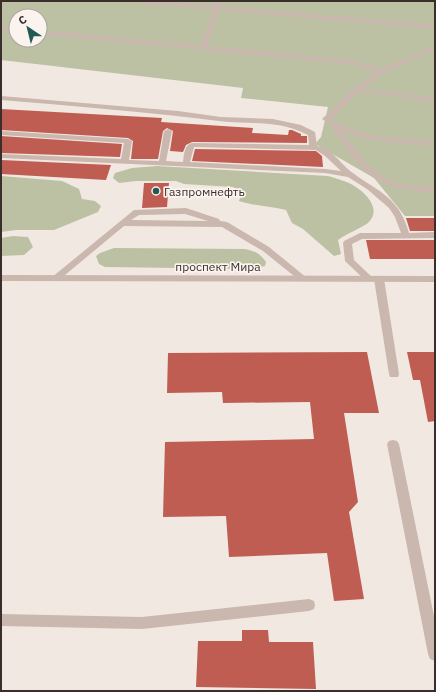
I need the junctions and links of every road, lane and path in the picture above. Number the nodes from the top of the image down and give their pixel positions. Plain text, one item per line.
1 (135, 1) edge
2 (219, 1) edge
3 (216, 8) junction
4 (435, 27) edge
5 (48, 33) edge
6 (203, 48) junction
7 (433, 49) edge
8 (381, 72) junction
9 (357, 90) junction
10 (1, 98) edge
11 (435, 98) edge
12 (335, 127) junction
13 (168, 131) dead end
14 (1, 133) edge
15 (435, 144) edge
16 (313, 148) junction
17 (1, 156) edge
18 (125, 162) junction
19 (162, 164) junction
20 (186, 165) junction
21 (350, 175) junction
22 (435, 190) edge
23 (122, 223) junction
24 (224, 224) junction
25 (406, 235) junction
26 (435, 235) edge
27 (1, 278) edge
28 (56, 278) junction
29 (302, 278) junction
30 (374, 279) junction
31 (435, 279) edge
32 (394, 374) dead end
33 (393, 444) dead end
34 (309, 605) dead end
35 (1, 620) edge
36 (435, 654) edge

1 - 3 street
2 - 3 street
3 - 4 street
3 - 6 street
5 - 6 street
6 - 8 street
7 - 8 street
8 - 9 street
9 - 11 street
9 - 12 street
10 - 16 street
12 - 15 street
12 - 22 street
13 - 19 street
14 - 18 street
16 - 20 street
16 - 21 street
17 - 18 street
18 - 19 street
19 - 20 street
20 - 21 street
21 - 25 street
23 - 24 street
23 - 24 street
23 - 28 street
24 - 29 street
25 - 26 street
25 - 30 street
27 - 28 street, проспект Мира
28 - 29 street, проспект Мира
29 - 30 street, проспект Мира
30 - 31 street, проспект Мира
30 - 32 street
33 - 36 street
34 - 35 street

